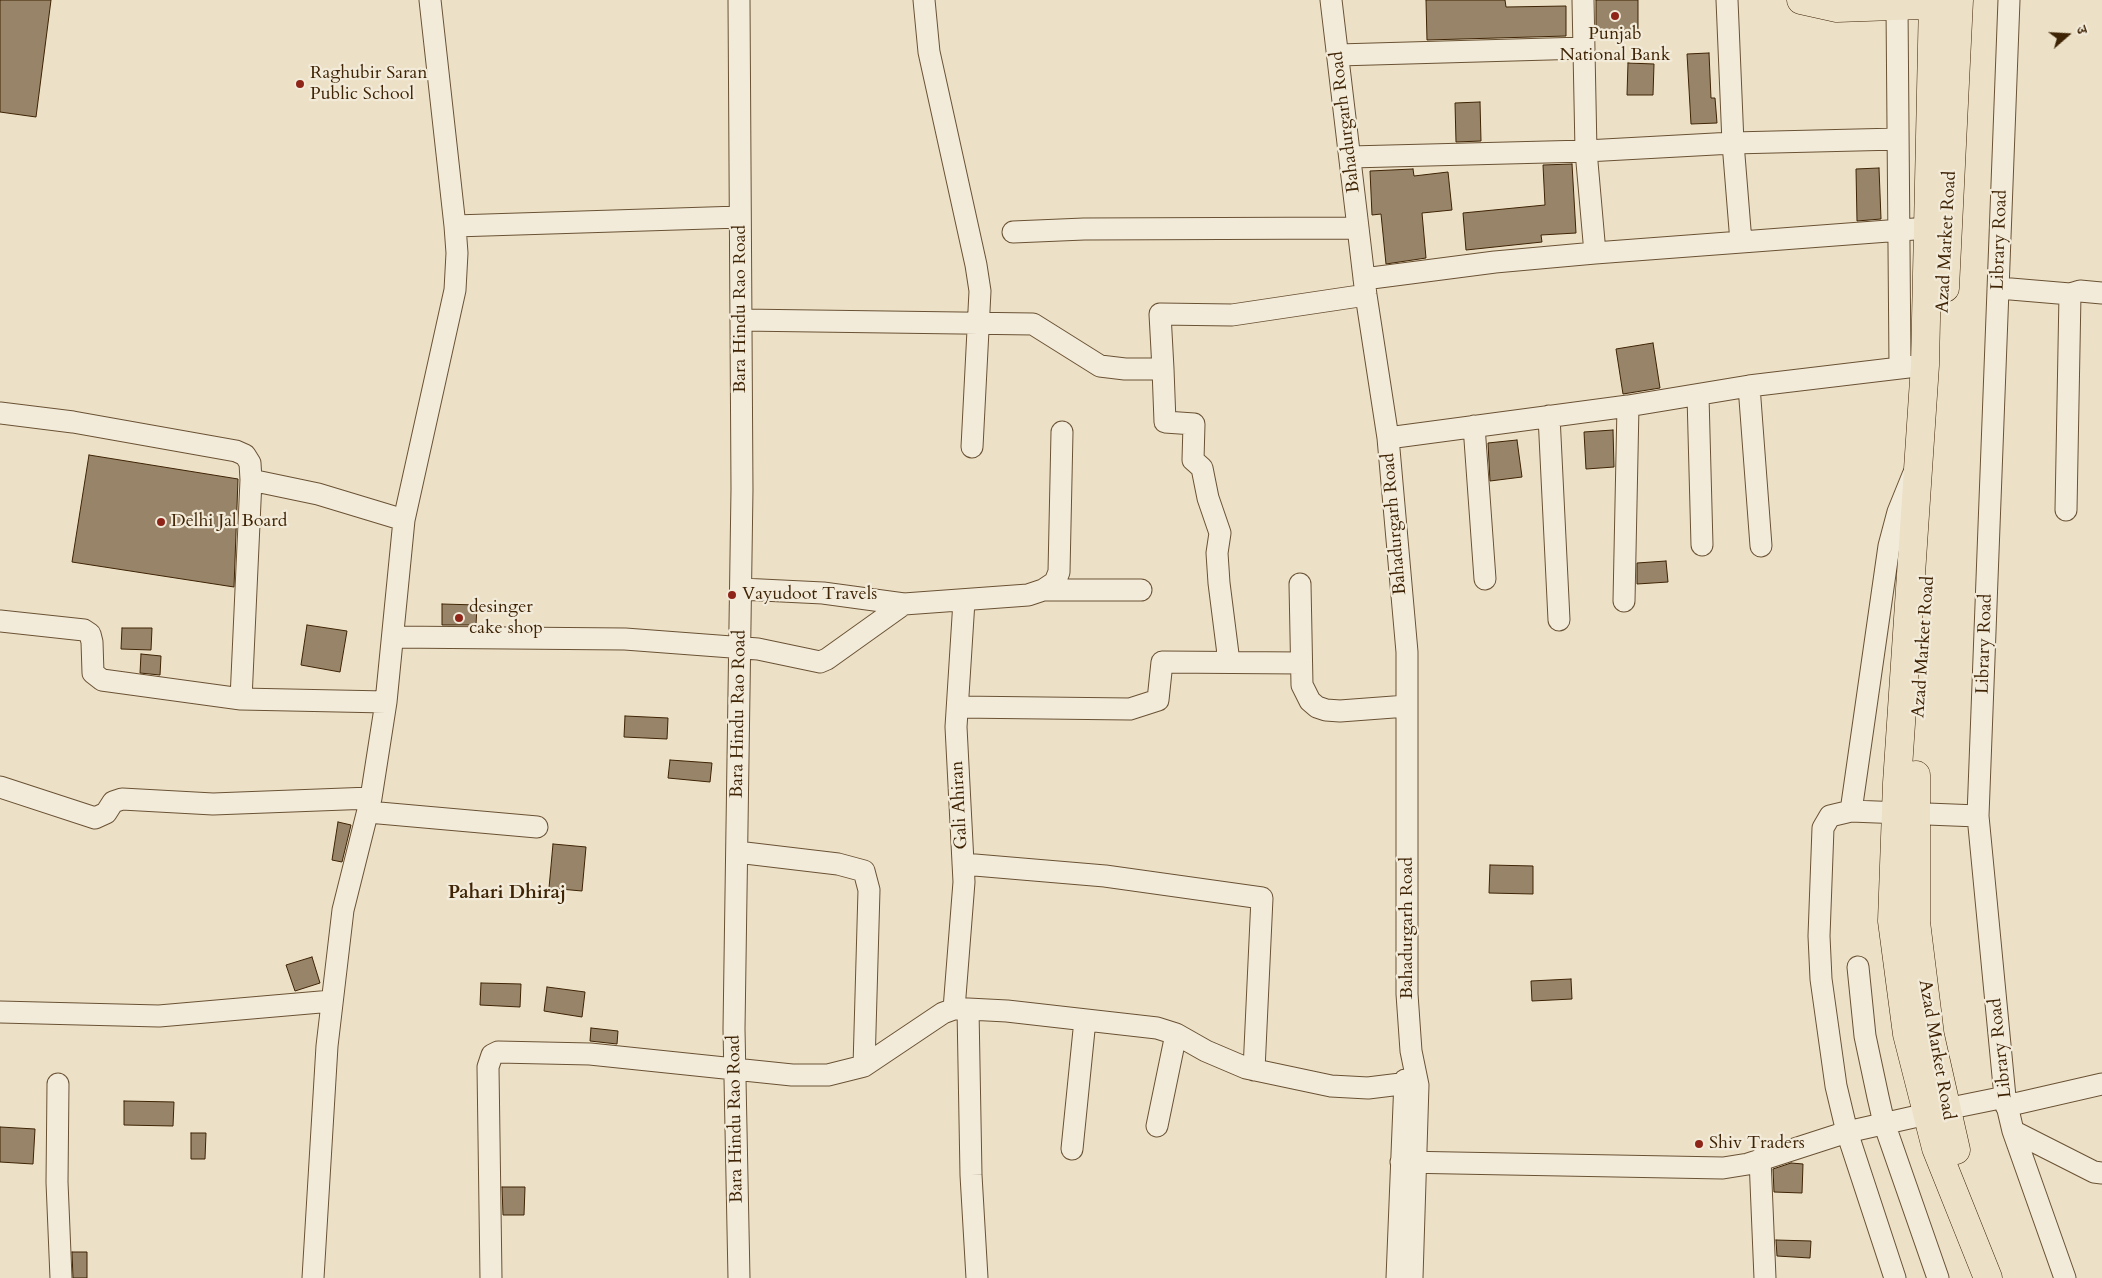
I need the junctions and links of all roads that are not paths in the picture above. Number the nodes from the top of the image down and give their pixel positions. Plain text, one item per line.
1 (430, 0) edge
2 (739, 0) edge
3 (924, 0) edge
4 (1331, 0) edge
5 (1582, 0) edge
6 (1727, 0) edge
7 (1801, 0) edge
8 (2009, 0) edge
9 (1950, 2) edge
10 (1897, 6) junction
11 (1584, 48) junction
12 (1338, 55) junction
13 (1898, 139) junction
14 (1733, 143) junction
15 (1586, 151) junction
16 (1350, 157) junction
17 (740, 217) junction
18 (455, 226) junction
19 (1358, 228) junction
20 (1928, 228) junction
21 (1898, 231) junction
22 (1012, 232) dead end
23 (1741, 242) junction
24 (1595, 253) junction
25 (1365, 287) junction
26 (1998, 288) junction
27 (2102, 293) edge
28 (2070, 294) junction
29 (741, 320) junction
30 (980, 323) junction
31 (1912, 365) junction
32 (1162, 369) junction
33 (1749, 386) junction
34 (1698, 396) junction
35 (1628, 406) junction
36 (0, 412) edge
37 (1549, 416) junction
38 (1474, 426) junction
39 (1062, 432) dead end
40 (1388, 438) junction
41 (972, 448) dead end
42 (1918, 463) junction
43 (251, 480) junction
44 (2066, 510) dead end
45 (404, 520) junction
46 (1702, 545) dead end
47 (1761, 546) dead end
48 (1485, 578) dead end
49 (1300, 584) dead end
50 (741, 589) junction
51 (1043, 590) junction
52 (1140, 590) dead end
53 (964, 600) junction
54 (1624, 601) dead end
55 (904, 604) junction
56 (1559, 620) dead end
57 (0, 621) edge
58 (393, 638) junction
59 (740, 648) junction
60 (1229, 662) junction
61 (1302, 663) junction
62 (241, 699) junction
63 (386, 702) junction
64 (1407, 706) junction
65 (958, 707) junction
66 (0, 787) edge
67 (370, 805) junction
68 (1851, 811) junction
69 (1905, 813) junction
70 (1978, 816) junction
71 (537, 827) dead end
72 (737, 852) junction
73 (963, 864) junction
74 (1858, 967) dead end
75 (332, 1001) junction
76 (961, 1009) junction
77 (0, 1012) edge
78 (1085, 1020) junction
79 (1176, 1034) junction
80 (864, 1066) junction
81 (734, 1068) junction
82 (1254, 1070) junction
83 (1411, 1083) junction
84 (58, 1084) dead end
85 (2102, 1084) edge
86 (2005, 1101) junction
87 (1937, 1112) junction
88 (1884, 1123) junction
89 (1157, 1126) dead end
90 (2013, 1131) junction
91 (1847, 1132) junction
92 (1072, 1149) dead end
93 (1760, 1159) junction
94 (1409, 1162) junction
95 (2102, 1172) edge
96 (61, 1278) edge
97 (312, 1278) edge
98 (491, 1278) edge
99 (739, 1278) edge
100 (977, 1278) edge
101 (1397, 1278) edge
102 (1412, 1278) edge
103 (1765, 1278) edge
104 (1896, 1278) edge
105 (1938, 1278) edge
106 (1988, 1278) edge
107 (2005, 1278) edge
108 (2065, 1278) edge

1 - 18 street
2 - 17 street, Bara Hindu Rao Road
3 - 30 street
4 - 12 street, Bahadurgarh Road
5 - 11 street
6 - 14 street
7 - 10 main road
8 - 26 street, Library Road
9 - 10 main road
9 - 20 main road, Azad Market Road
9 - 69 main road, Azad Market Road
10 - 13 street
11 - 12 street
11 - 15 street
12 - 16 street, Bahadurgarh Road
13 - 14 street
13 - 21 street
14 - 15 street
14 - 23 street
15 - 16 street
15 - 24 street
16 - 19 street, Bahadurgarh Road
17 - 18 street
17 - 29 street, Bara Hindu Rao Road
18 - 45 street
19 - 22 street
19 - 25 street, Bahadurgarh Road
20 - 21 street
20 - 31 main road, Azad Market Road
21 - 23 street
21 - 31 street
23 - 24 street
24 - 25 street
25 - 32 street
25 - 40 street, Bahadurgarh Road
26 - 28 street
26 - 70 street, Library Road
27 - 28 street
28 - 44 street
29 - 30 street
29 - 50 street, Bara Hindu Rao Road
30 - 32 street
30 - 41 street
31 - 33 street
31 - 42 main road, Azad Market Road
32 - 60 street
33 - 34 street
33 - 47 street
34 - 35 street
34 - 46 street
35 - 37 street
35 - 54 street
36 - 43 street
37 - 38 street
37 - 56 street
38 - 40 street
38 - 48 street
39 - 51 street
40 - 64 street, Bahadurgarh Road
42 - 68 street
42 - 69 main road, Azad Market Road
43 - 45 street
43 - 62 street
45 - 58 street
49 - 61 street
50 - 55 street
50 - 59 street, Bara Hindu Rao Road
51 - 52 street
51 - 53 street
53 - 55 street
53 - 65 street, Gali Ahiran
55 - 59 street
57 - 62 street
58 - 59 street
58 - 63 street
59 - 72 street, Bara Hindu Rao Road
60 - 61 street
60 - 65 street
61 - 64 street
62 - 63 street
63 - 67 street
64 - 83 street, Bahadurgarh Road
65 - 73 street, Gali Ahiran
66 - 67 street
67 - 71 street
67 - 75 street
68 - 69 street
68 - 91 street
69 - 70 street
69 - 87 main road, Azad Market Road
70 - 86 street, Library Road
72 - 80 street
72 - 81 street, Bara Hindu Rao Road
73 - 76 street, Gali Ahiran
73 - 82 street
74 - 88 street
75 - 77 street
75 - 97 street
76 - 78 street
76 - 80 street
76 - 100 street, Gali Ahiran
78 - 79 street
78 - 92 street
79 - 82 street
79 - 89 street
80 - 81 street
81 - 98 street
81 - 99 street, Bara Hindu Rao Road
82 - 83 street
83 - 94 street, Bahadurgarh Road
84 - 96 street
85 - 86 street
86 - 87 street
86 - 90 street, Library Road
87 - 88 street
87 - 106 main road, Azad Market Road
87 - 107 main road, Azad Market Road
88 - 91 street
88 - 105 street
90 - 95 street
90 - 108 street, Library Road
91 - 93 street
91 - 104 street
93 - 94 street
93 - 103 street
94 - 101 street, Bahadurgarh Road
94 - 102 street, Bahadurgarh Road

